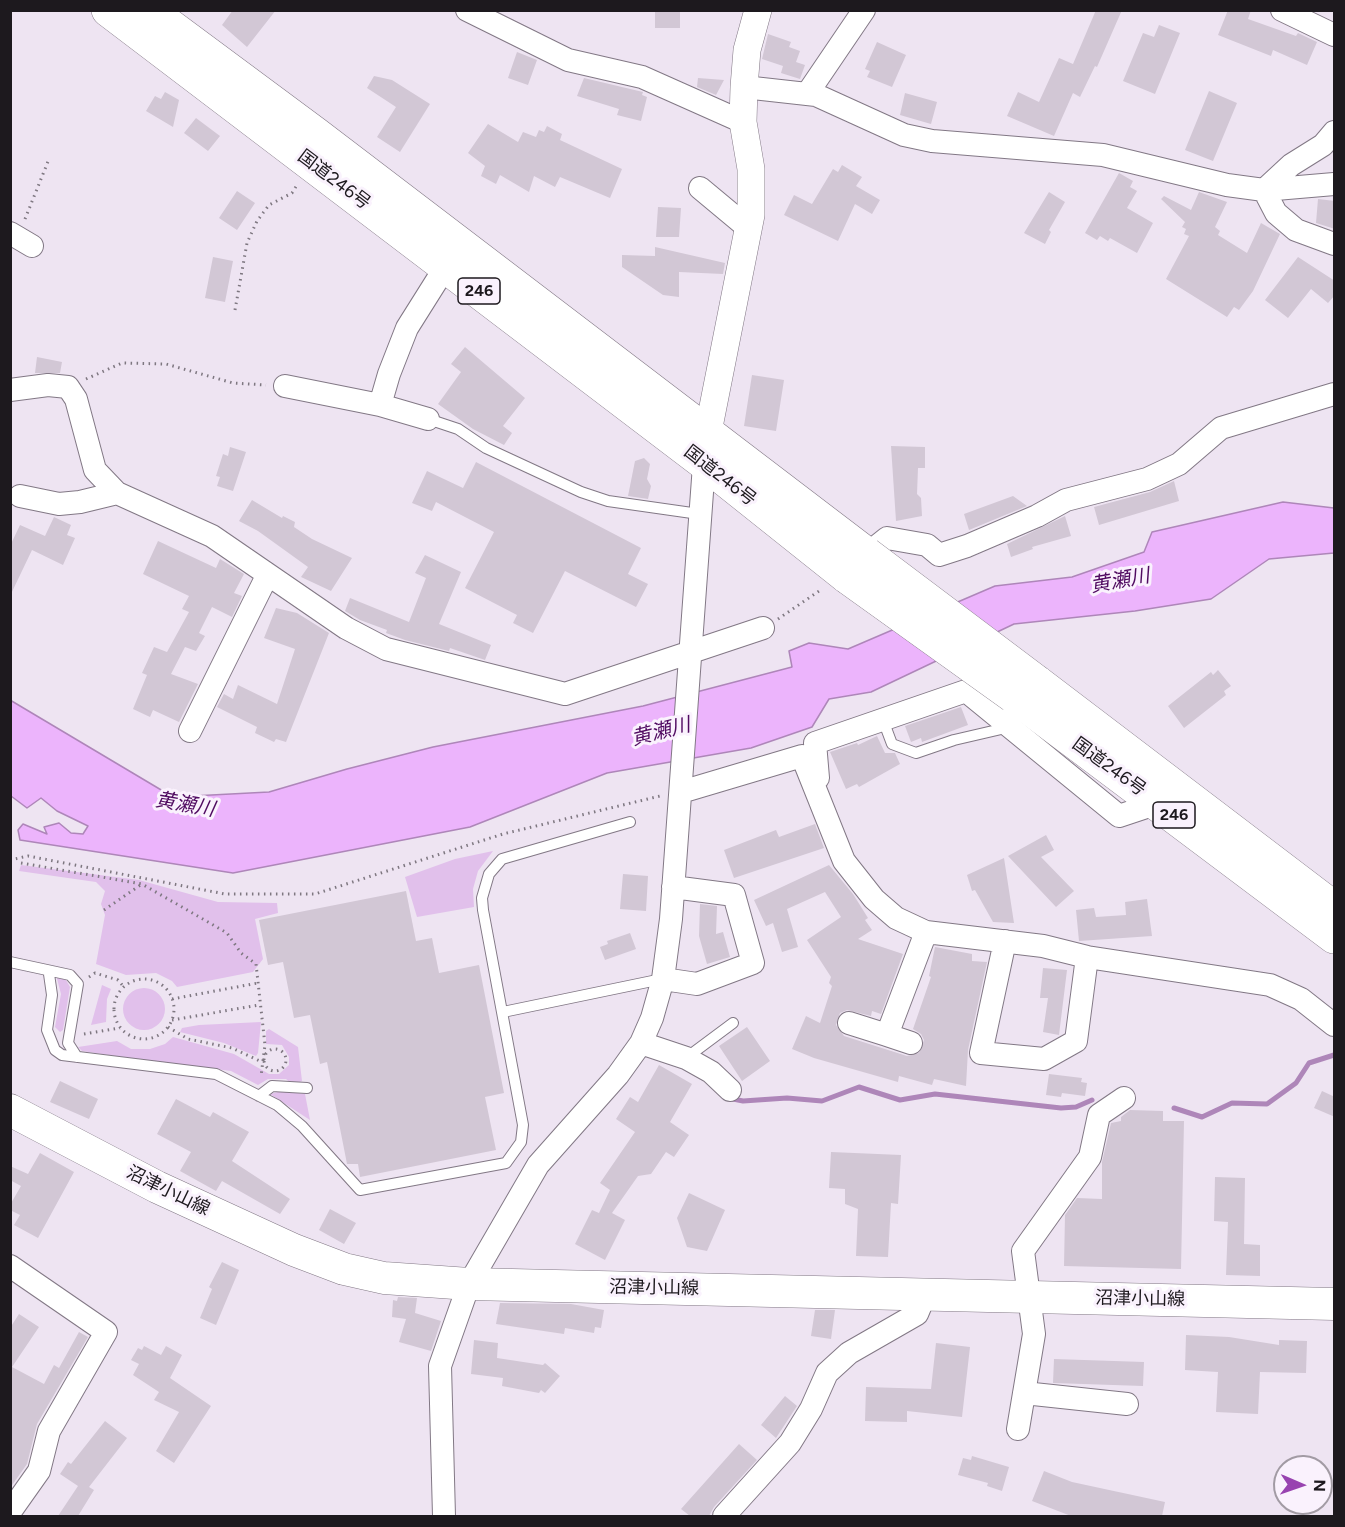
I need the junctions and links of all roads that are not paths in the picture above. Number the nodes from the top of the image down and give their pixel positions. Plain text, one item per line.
1 (108, 10) edge
2 (149, 10) edge
3 (467, 10) edge
4 (758, 10) edge
5 (864, 10) edge
6 (1282, 10) edge
7 (1335, 35) edge
8 (744, 87) junction
9 (807, 94) junction
10 (743, 122) junction
11 (1335, 132) edge
12 (1335, 184) edge
13 (700, 188) dead end
14 (1264, 190) junction
15 (748, 228) junction
16 (1335, 244) edge
17 (446, 266) junction
18 (285, 386) road end
19 (10, 390) edge
20 (1335, 394) edge
21 (380, 405) junction
22 (428, 419) joint
23 (706, 448) junction
24 (117, 493) junction
25 (20, 496) dead end
26 (699, 514) junction
27 (845, 573) junction
28 (267, 576) junction
29 (763, 628) road end
30 (691, 651) junction
31 (1020, 702) junction
32 (883, 720) junction
33 (190, 731) dead end
34 (681, 792) junction
35 (817, 795) junction
36 (630, 822) dead end
37 (673, 887) junction
38 (1335, 908) edge
39 (926, 932) junction
40 (1335, 937) edge
41 (1005, 940) junction
42 (1087, 957) junction
43 (10, 962) edge
44 (47, 969) junction
45 (663, 979) junction
46 (503, 1012) junction
47 (733, 1023) dead end
48 (849, 1023) dead end
49 (1335, 1025) edge
50 (887, 1035) junction
51 (641, 1043) junction
52 (911, 1043) dead end
53 (77, 1057) junction
54 (686, 1058) junction
55 (307, 1088) dead end
56 (730, 1090) dead end
57 (259, 1096) junction
58 (1124, 1098) dead end
59 (10, 1110) edge
60 (10, 1266) edge
61 (469, 1284) junction
62 (925, 1295) junction
63 (1029, 1297) junction
64 (1335, 1304) edge
65 (1024, 1393) junction
66 (1127, 1404) dead end
67 (1018, 1429) dead end
68 (10, 1512) edge
69 (444, 1516) edge
70 (724, 1516) edge

1 - 17 highway, 国道246号 / 246
2 - 23 highway, 国道246号 / 246
3 - 10 street
4 - 8 street
5 - 9 street
6 - 7 street
8 - 9 street
8 - 10 street
9 - 14 street
10 - 15 street
11 - 14 street
12 - 14 street
13 - 15 street
14 - 16 street
15 - 23 street
17 - 21 street
17 - 23 highway, 国道246号 / 246
18 - 21 street
19 - 24 street
20 - 27 street
21 - 22 street
22 - 26 lane
23 - 26 street
23 - 27 highway, 国道246号 / 246
24 - 25 street
24 - 28 street
26 - 30 street
27 - 31 highway, 国道246号 / 246, bridge
28 - 30 street
28 - 33 street
29 - 30 street
30 - 34 street
31 - 32 street
31 - 32 lane
31 - 38 highway, 国道246号 / 246
31 - 40 highway, 国道246号 / 246
32 - 35 street
34 - 35 street
34 - 37 street
35 - 39 street
36 - 46 lane
37 - 45 street
37 - 45 street
39 - 41 street
39 - 50 street
41 - 42 street
41 - 42 street
42 - 49 street
43 - 44 lane
44 - 53 lane
44 - 53 lane
45 - 46 lane
45 - 51 street
46 - 57 lane
47 - 54 lane
48 - 50 street
50 - 52 street
51 - 54 street
51 - 61 street
53 - 57 lane
54 - 56 street
55 - 57 lane
58 - 63 street
59 - 61 main road, 沼津小山線
60 - 68 street
61 - 62 main road, 沼津小山線
61 - 69 street
62 - 63 main road, 沼津小山線
62 - 70 street
63 - 64 main road, 沼津小山線
63 - 65 street
65 - 66 street
65 - 67 street

